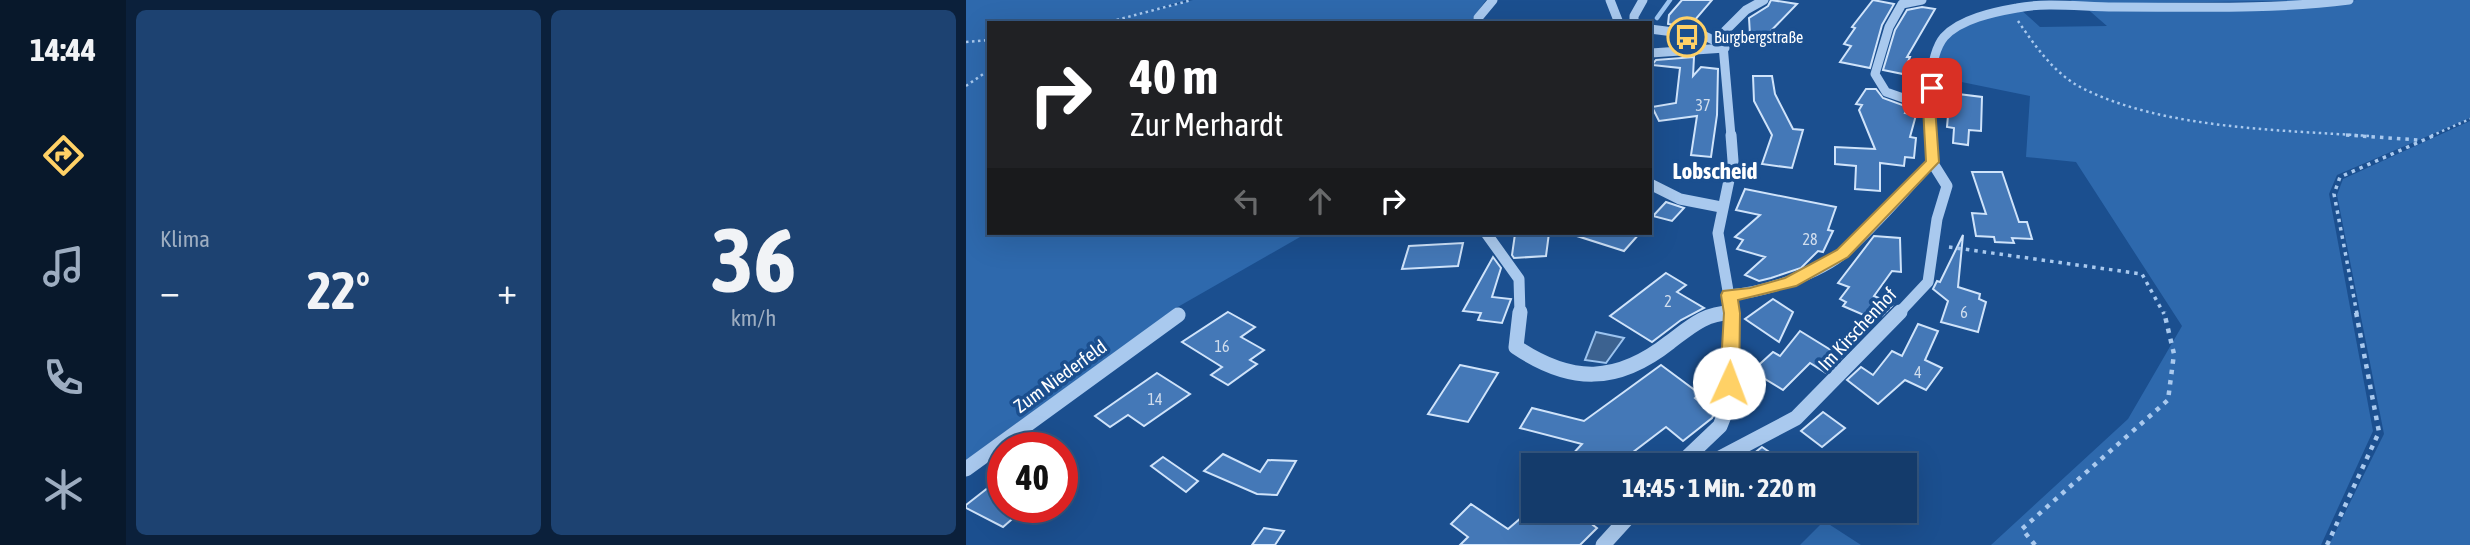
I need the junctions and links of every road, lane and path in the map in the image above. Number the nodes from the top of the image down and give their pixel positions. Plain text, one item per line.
1 (1192, 0) edge
2 (1493, 0) edge
3 (1610, 0) edge
4 (1643, 0) edge
5 (1764, 0) edge
6 (1922, 0) edge
7 (2349, 0) edge
8 (2073, 3) edge
9 (2002, 11) junction
10 (1113, 21) edge
11 (1479, 21) edge
12 (1618, 21) edge
13 (1634, 21) edge
14 (1652, 29) edge
15 (987, 40) edge
16 (1716, 40) junction
17 (966, 42) edge
18 (1725, 48) junction
19 (1652, 53) edge
20 (987, 71) edge
21 (966, 86) edge
22 (1929, 107) junction
23 (2470, 119) edge
24 (2420, 140) junction
25 (1933, 162) junction
26 (1652, 185) edge
27 (1721, 207) junction
28 (1487, 235) edge
29 (1934, 244) junction
30 (1729, 295) junction
31 (1732, 313) junction
32 (1178, 315) dead end
33 (1691, 453) edge
34 (1730, 453) edge
35 (966, 469) edge
36 (1623, 523) edge
37 (1603, 545) edge
38 (2035, 545) edge
39 (2327, 545) edge

1 - 10 path
2 - 11 street
3 - 12 street
4 - 13 street
5 - 16 street
6 - 22 street
7 - 8 street, Im Kirschenhof
8 - 9 street, Im Kirschenhof
9 - 22 street, Im Kirschenhof
9 - 24 path
14 - 16 street
15 - 17 path
16 - 18 street
18 - 19 street
18 - 27 street
20 - 21 path
22 - 25 street, Im Kirschenhof
23 - 24 path
24 - 39 path
25 - 29 street, Im Kirschenhof
25 - 30 street
26 - 27 street
27 - 30 street
28 - 31 street
29 - 34 street, Im Kirschenhof
29 - 38 path
30 - 31 street
31 - 33 street
32 - 35 street, Zum Niederfeld
36 - 37 street

